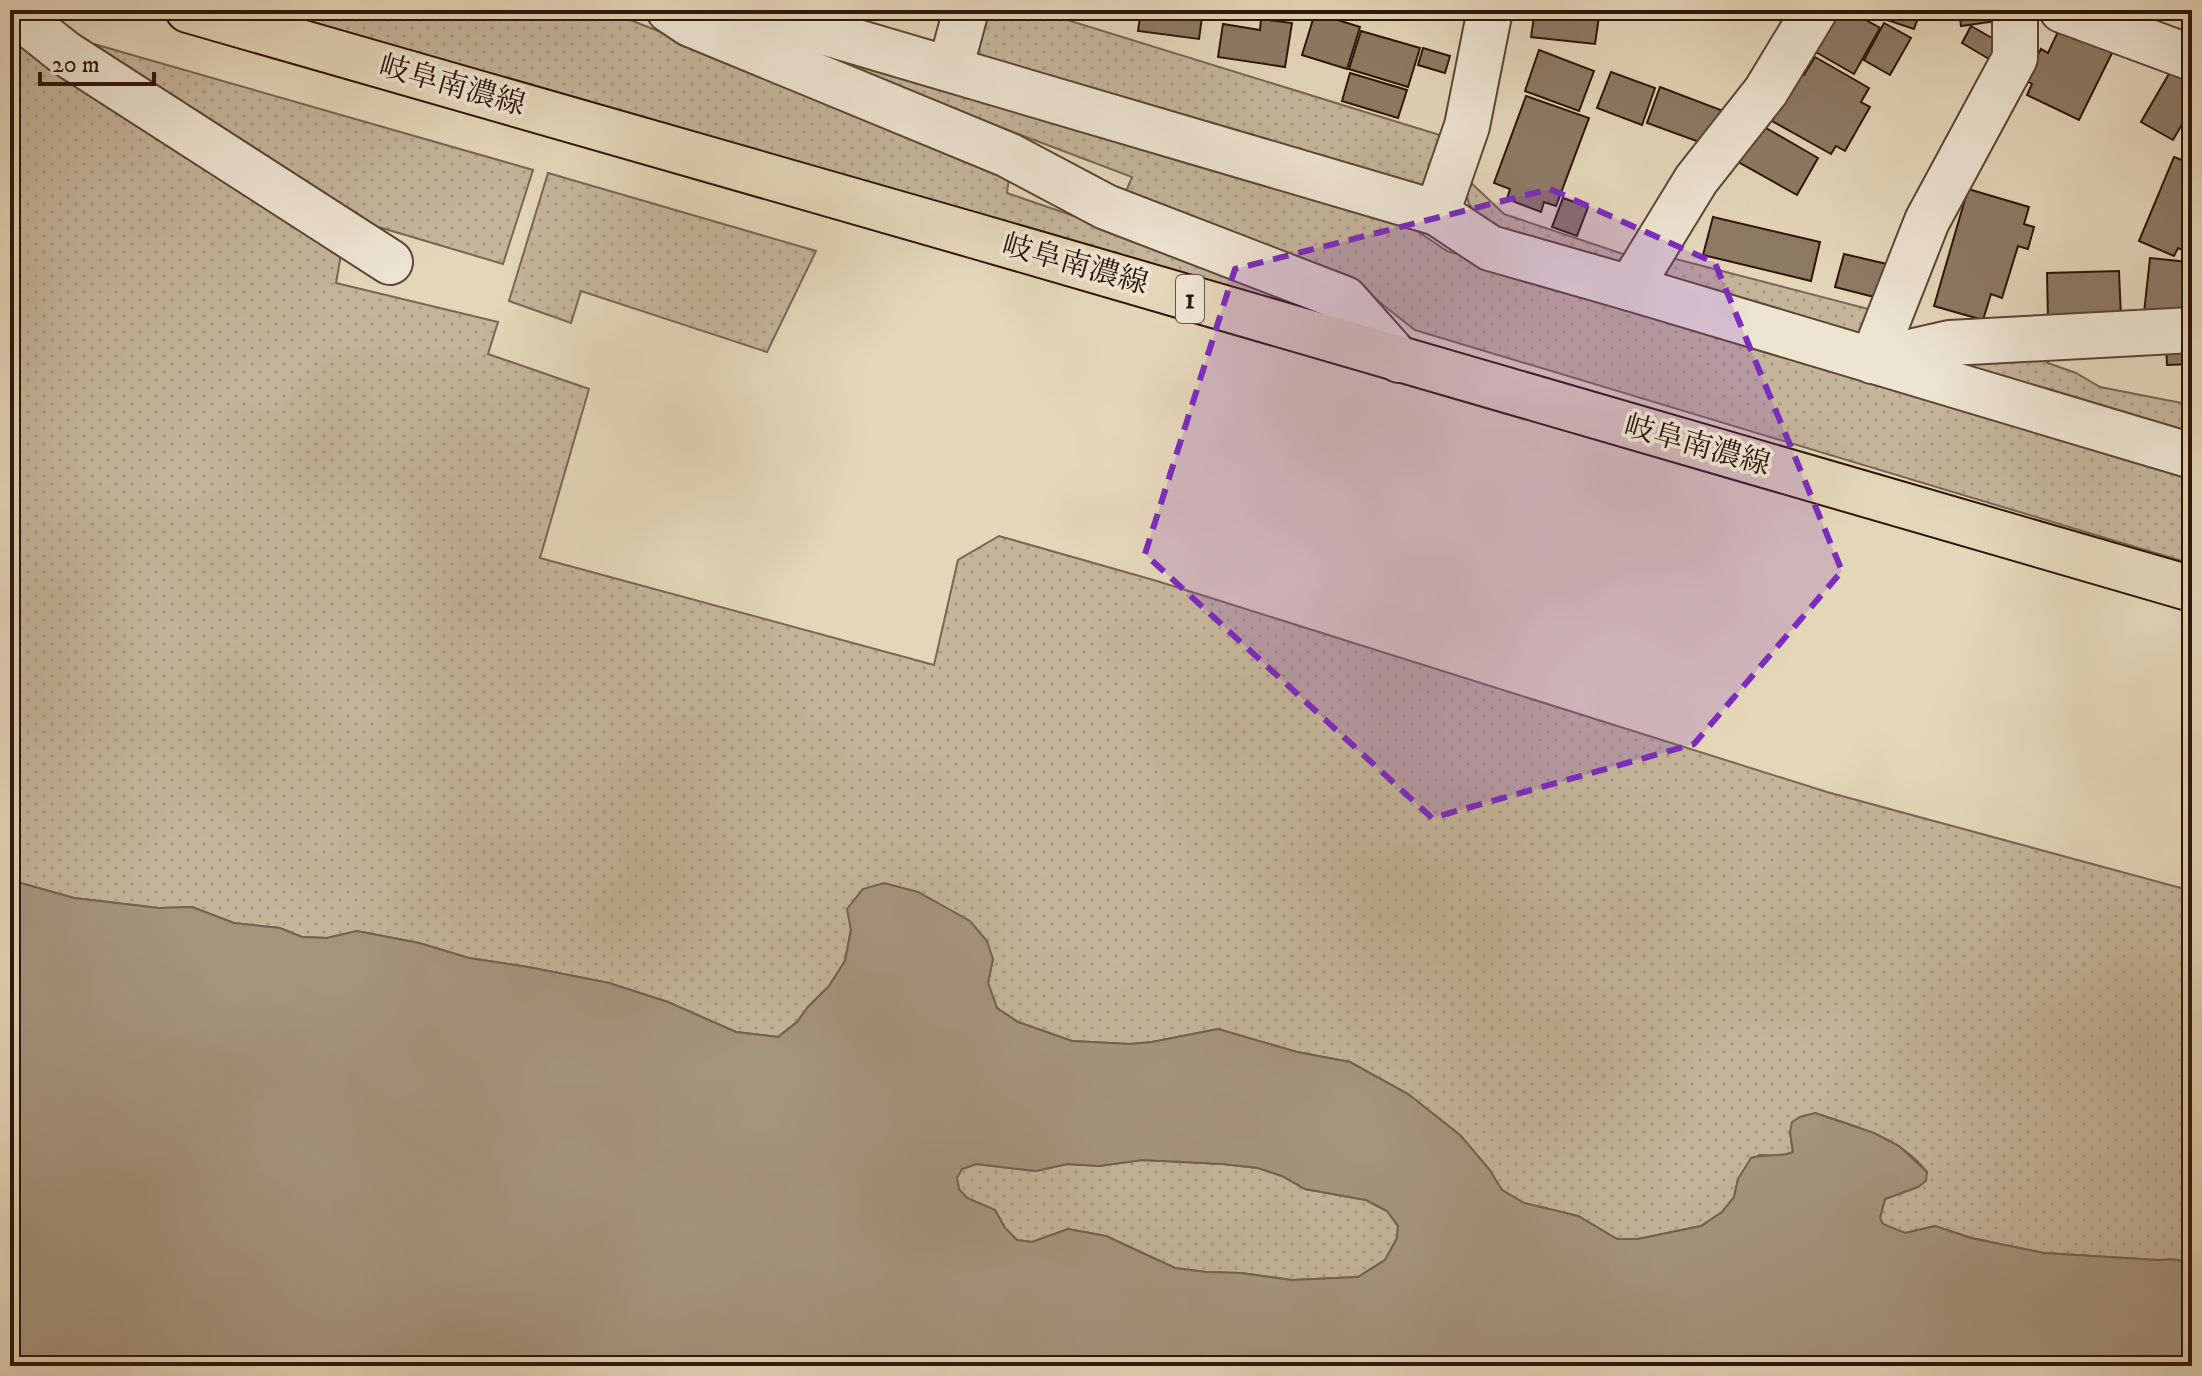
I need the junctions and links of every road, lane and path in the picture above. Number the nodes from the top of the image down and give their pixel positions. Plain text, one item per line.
1 (29, 10) edge
2 (188, 10) edge
3 (669, 10) edge
4 (748, 10) edge
5 (966, 10) edge
6 (1490, 10) edge
7 (1815, 10) edge
8 (2015, 10) edge
9 (2062, 10) edge
10 (2192, 58) edge
11 (950, 69) junction
12 (1437, 213) junction
13 (390, 262) dead end
14 (1630, 288) junction
15 (2192, 330) edge
16 (1399, 360) junction
17 (1872, 361) junction
18 (2192, 456) edge
19 (2192, 589) edge

1 - 13 street
2 - 16 main road, 岐阜南濃線 / 1
3 - 16 street
4 - 11 street
5 - 11 street
6 - 12 street
7 - 14 street
8 - 17 street
9 - 10 street
11 - 12 street
12 - 14 street
14 - 17 street
15 - 17 street
16 - 19 main road, 岐阜南濃線 / 1
17 - 18 street

